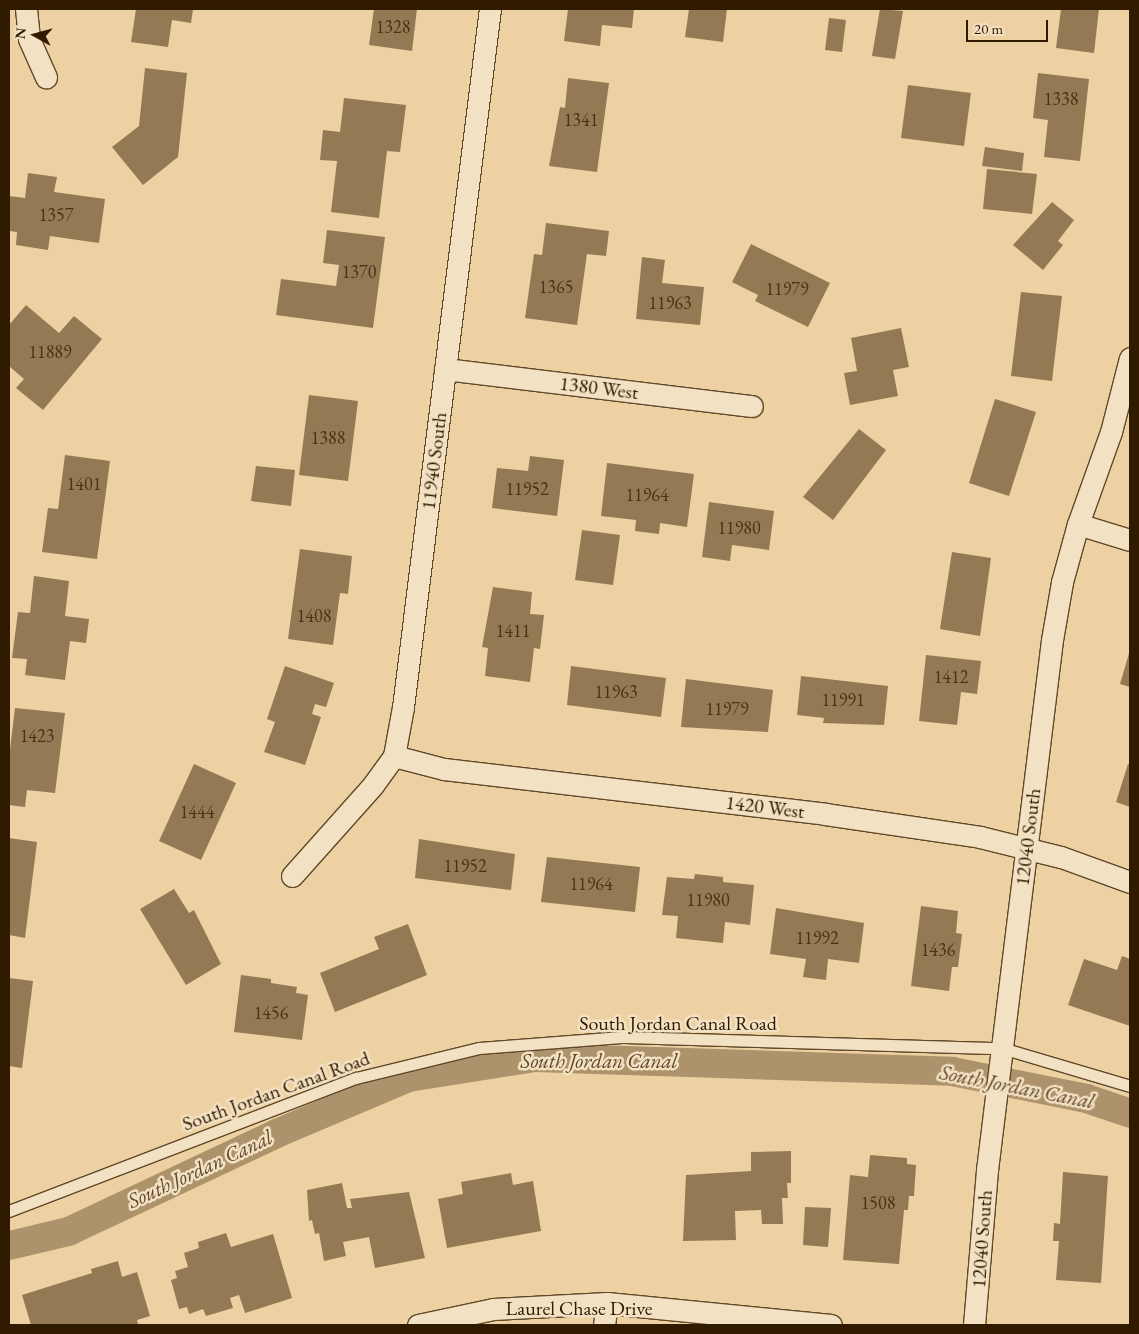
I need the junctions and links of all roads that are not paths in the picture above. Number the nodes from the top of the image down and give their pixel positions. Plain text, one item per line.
1 (26, 9) edge
2 (490, 9) edge
3 (46, 77) dead end
4 (1130, 358) edge
5 (445, 369) junction
6 (752, 406) dead end
7 (1078, 524) junction
8 (1130, 540) edge
9 (394, 756) junction
10 (1027, 847) junction
11 (292, 876) dead end
12 (1130, 882) edge
13 (1002, 1048) junction
14 (1130, 1086) edge
15 (9, 1211) edge
16 (607, 1303) junction
17 (418, 1325) edge
18 (604, 1325) edge
19 (831, 1325) edge
20 (974, 1325) edge

1 - 3 street
2 - 5 street, 11940 South
4 - 7 street, 12040 South
5 - 6 street, 1380 West
5 - 9 street, 11940 South
7 - 8 street
7 - 10 street, 12040 South
9 - 10 street, 1420 West
9 - 11 street, 11940 South
10 - 12 street, 1420 West
10 - 13 street, 12040 South
13 - 14 lane, South Jordan Canal Road
13 - 15 lane, South Jordan Canal Road
13 - 20 street, 12040 South
16 - 17 street, Laurel Chase Drive
16 - 18 street
16 - 19 street, Laurel Chase Drive

